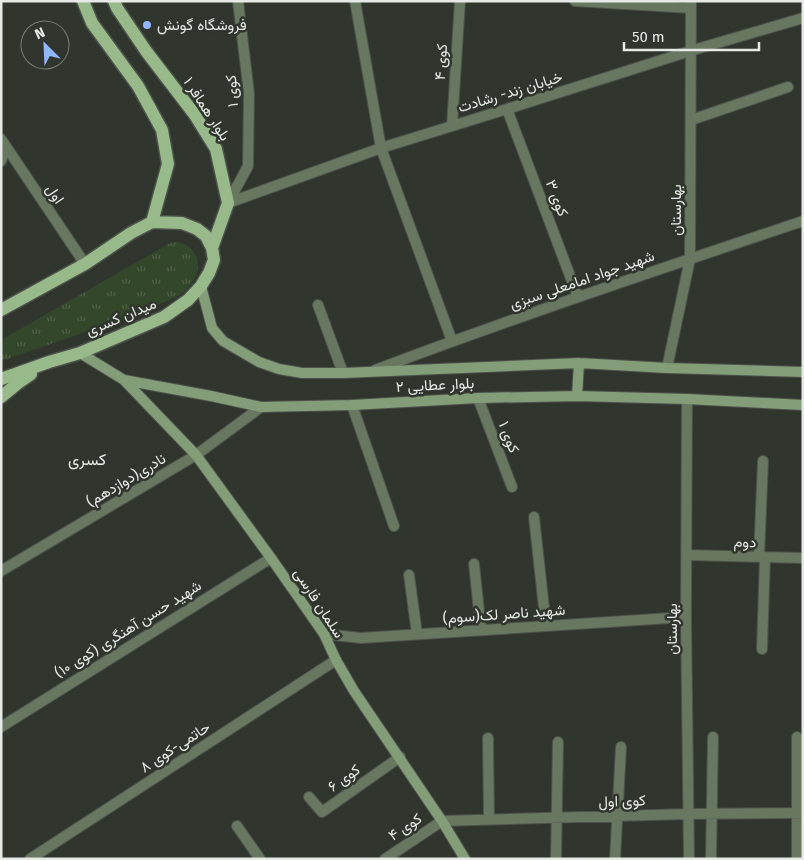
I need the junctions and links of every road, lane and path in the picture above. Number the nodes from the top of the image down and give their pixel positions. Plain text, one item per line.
1 (82, 1) edge
2 (114, 1) edge
3 (238, 1) edge
4 (355, 1) edge
5 (460, 1) edge
6 (575, 1) edge
7 (690, 5) edge
8 (803, 18) edge
9 (690, 51) junction
10 (788, 87) dead end
11 (508, 109) junction
12 (691, 120) junction
13 (452, 126) junction
14 (4, 143) edge
15 (381, 148) junction
16 (1, 161) edge
17 (228, 203) junction
18 (803, 221) edge
19 (152, 222) junction
20 (212, 248) junction
21 (690, 259) junction
22 (85, 264) junction
23 (201, 286) junction
24 (578, 297) junction
25 (318, 305) dead end
26 (1, 310) edge
27 (452, 341) junction
28 (80, 352) junction
29 (49, 362) junction
30 (579, 363) junction
31 (667, 368) junction
32 (372, 372) junction
33 (803, 372) edge
34 (343, 373) junction
35 (1, 379) edge
36 (124, 380) junction
37 (577, 396) junction
38 (1, 397) edge
39 (478, 398) junction
40 (686, 399) junction
41 (803, 404) edge
42 (352, 405) junction
43 (261, 407) junction
44 (196, 455) junction
45 (762, 461) dead end
46 (512, 488) dead end
47 (534, 517) dead end
48 (394, 526) dead end
49 (687, 555) junction
50 (762, 557) junction
51 (271, 558) junction
52 (803, 558) edge
53 (474, 564) dead end
54 (1, 571) edge
55 (409, 575) dead end
56 (686, 617) junction
57 (546, 626) junction
58 (481, 630) junction
59 (324, 634) junction
60 (416, 634) junction
61 (762, 649) dead end
62 (336, 660) junction
63 (1, 727) edge
64 (713, 737) dead end
65 (797, 737) dead end
66 (488, 738) dead end
67 (558, 742) dead end
68 (621, 747) dead end
69 (400, 757) junction
70 (309, 797) dead end
71 (800, 813) edge
72 (688, 814) junction
73 (711, 814) junction
74 (617, 816) junction
75 (557, 818) junction
76 (489, 819) junction
77 (442, 821) junction
78 (237, 826) dead end
79 (30, 859) edge
80 (260, 859) edge
81 (385, 859) edge
82 (465, 859) edge
83 (556, 859) edge
84 (616, 859) edge
85 (689, 859) edge
86 (711, 859) edge
87 (797, 859) edge

1 - 19 main road
2 - 17 main road, بلوار همافر ۱
3 - 17 street, کوی ۱
4 - 15 street
5 - 13 street, کوی ۴
6 - 7 street
7 - 9 street, بهارستان
8 - 9 street, خیابان زند- رشادت
9 - 11 street, خیابان زند- رشادت
9 - 12 street, بهارستان
10 - 12 street
11 - 13 street, خیابان زند- رشادت
11 - 24 street, کوی ۳
12 - 21 street, بهارستان
13 - 15 street, خیابان زند- رشادت
14 - 16 street
14 - 22 street, اول
15 - 17 street, خیابان زند- رشادت
15 - 27 street
17 - 20 main road
18 - 21 street, شهید جواد امامعلی سبزی
19 - 20 main road
19 - 22 main road
20 - 23 main road, میدان کسری
21 - 24 street, شهید جواد امامعلی سبزی
21 - 31 street, بهارستان
22 - 26 main road
23 - 28 main road, میدان کسری
23 - 34 street, بلوار عطایی ۲
24 - 27 street, شهید جواد امامعلی سبزی
25 - 34 street
27 - 32 street, شهید جواد امامعلی سبزی
28 - 29 main road, میدان کسری
28 - 36 street, بلوار عطایی ۲
29 - 35 main road, میدان کسری
29 - 38 main road
30 - 31 street, بلوار عطایی ۲
30 - 32 street, بلوار عطایی ۲
30 - 37 street
31 - 33 street, بلوار عطایی ۲
32 - 34 street, بلوار عطایی ۲
36 - 43 street, بلوار عطایی ۲
36 - 44 street, سلمان فارسی
37 - 39 street, بلوار عطایی ۲
37 - 40 street, بلوار عطایی ۲
39 - 42 street, بلوار عطایی ۲
39 - 46 street, کوی ۱
40 - 41 street, بلوار عطایی ۲
40 - 49 street, بهارستان
42 - 43 street, بلوار عطایی ۲
42 - 48 street
43 - 44 street, نادری(دوازدهم)
44 - 51 street, سلمان فارسی
44 - 54 street, نادری(دوازدهم)
45 - 50 street
47 - 57 street
49 - 50 street, دوم
49 - 56 street, بهارستان
50 - 52 street, دوم
50 - 61 street
51 - 59 street, سلمان فارسی
51 - 63 street, شهید حسن آهنگری (کوی ۱۰)
53 - 58 street
55 - 60 street
56 - 57 street, شهید ناصر لک(سوم)
56 - 72 street, بهارستان
57 - 58 street, شهید ناصر لک(سوم)
58 - 60 street, شهید ناصر لک(سوم)
59 - 60 street, شهید ناصر لک(سوم)
59 - 62 street, سلمان فارسی
62 - 69 street, سلمان فارسی
62 - 79 street, حاتمی-کوی ۸
64 - 73 street
65 - 71 street
66 - 76 street
67 - 75 street
68 - 74 street
69 - 70 street, کوی ۶
69 - 77 street, سلمان فارسی
71 - 73 street, کوی اول
71 - 87 street
72 - 73 street, کوی اول
72 - 74 street, کوی اول
72 - 85 street, بهارستان
73 - 86 street
74 - 75 street, کوی اول
74 - 84 street
75 - 76 street, کوی اول
75 - 83 street
76 - 77 street, کوی اول
77 - 81 street, کوی ۴
77 - 82 street, سلمان فارسی
78 - 80 street

